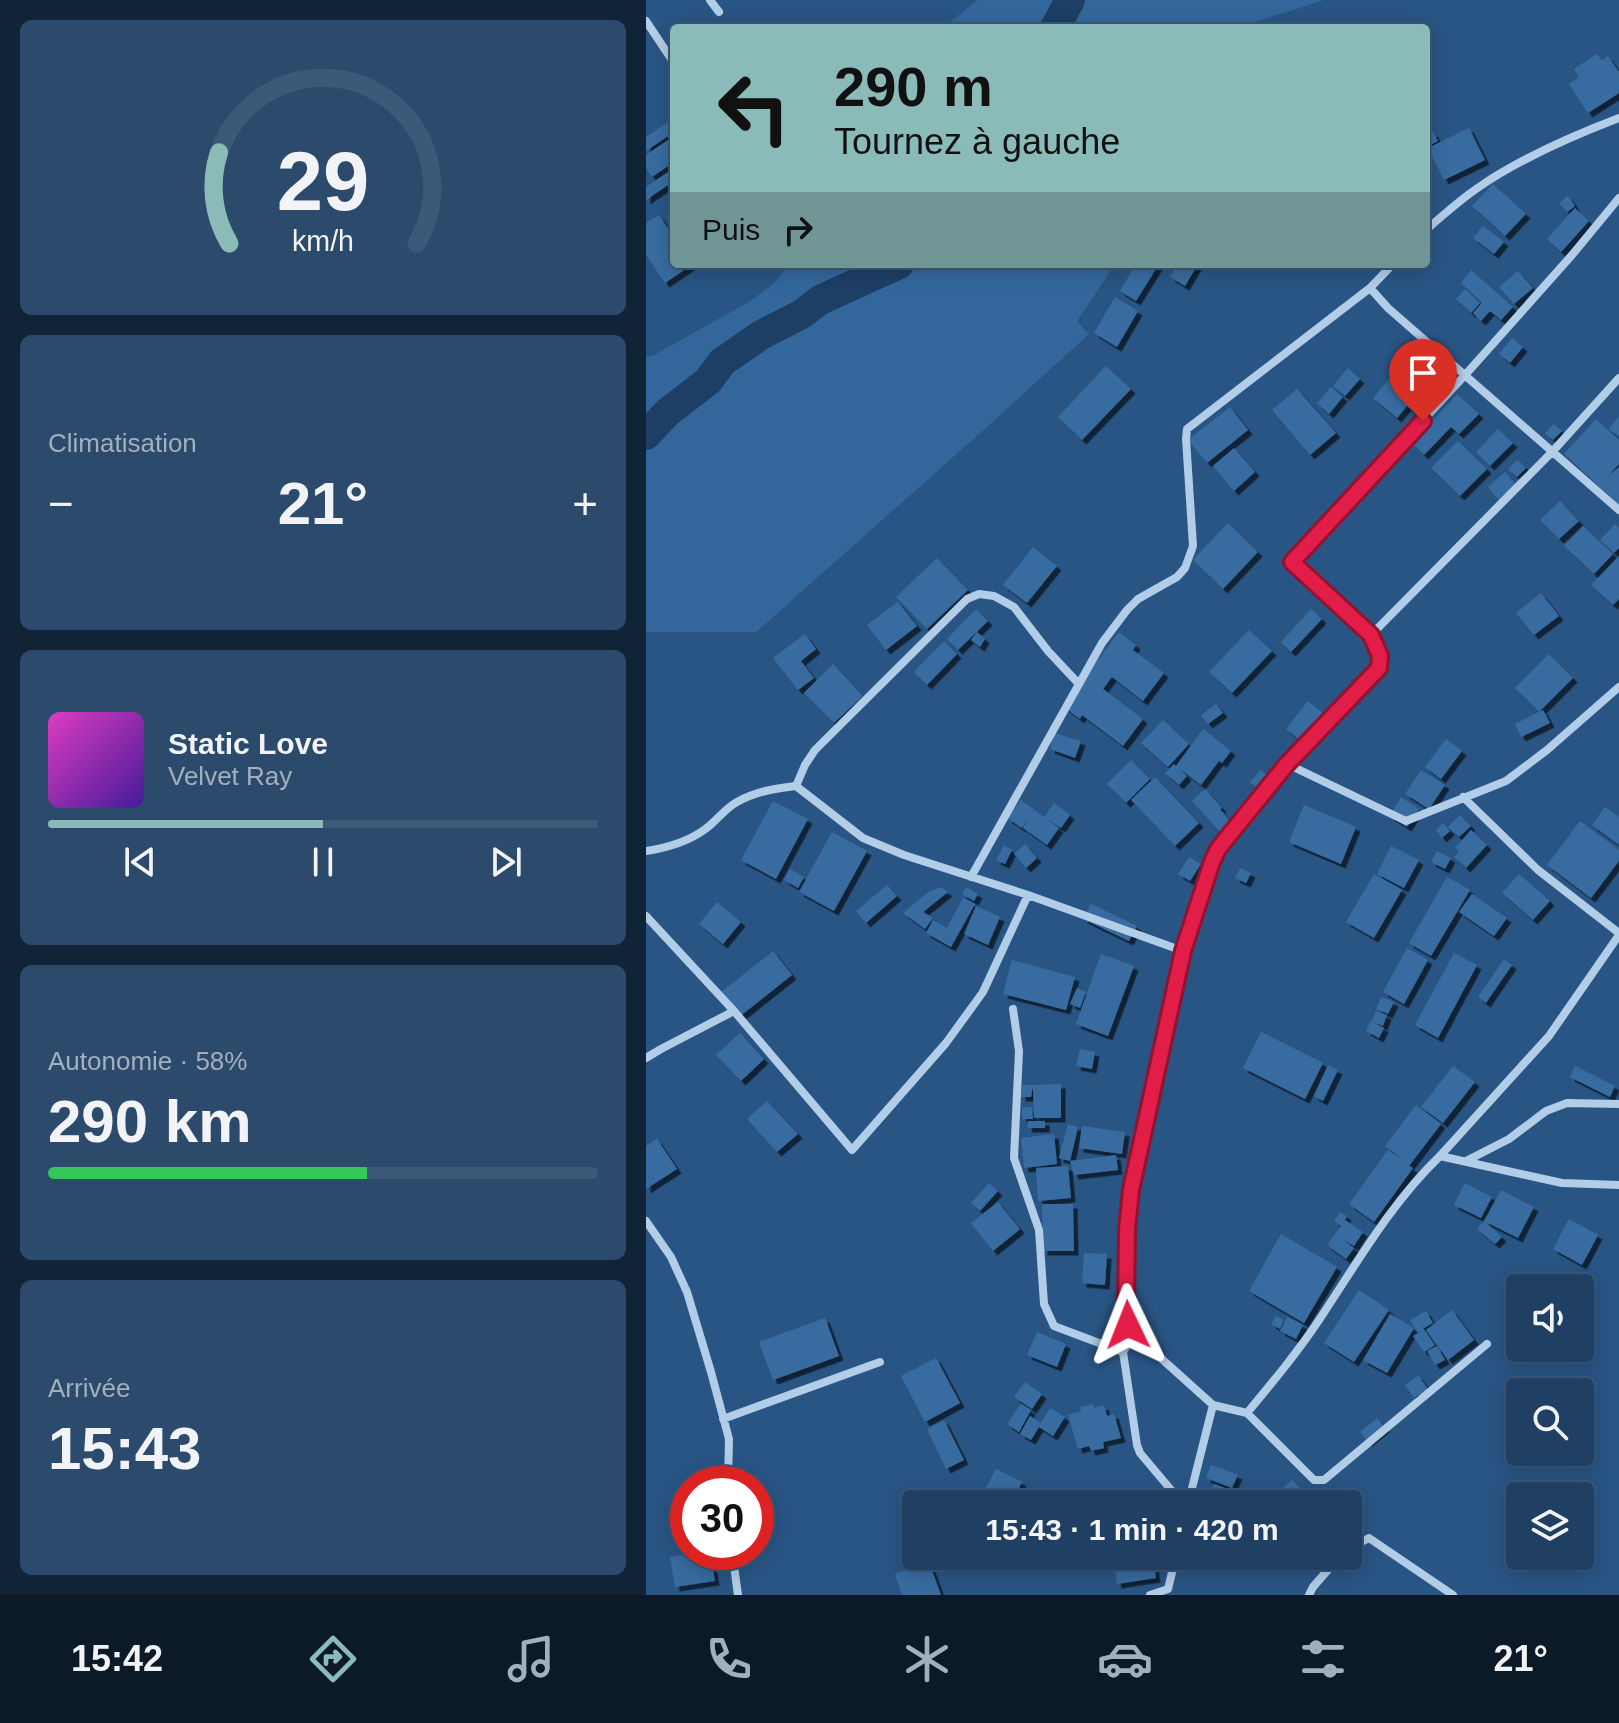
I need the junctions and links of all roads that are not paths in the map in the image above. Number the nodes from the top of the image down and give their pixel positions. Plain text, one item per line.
1 (710, 0) edge
2 (719, 12) dead end
3 (646, 21) edge
4 (670, 57) edge
5 (1619, 118) edge
6 (1619, 198) edge
7 (1430, 226) edge
8 (1389, 268) edge
9 (1370, 288) junction
10 (1466, 374) junction
11 (1619, 378) edge
12 (1553, 451) junction
13 (1619, 510) edge
14 (1371, 635) junction
15 (1078, 683) junction
16 (1619, 687) edge
17 (1287, 764) junction
18 (796, 786) junction
19 (1463, 797) junction
20 (646, 851) edge
21 (971, 877) junction
22 (1028, 895) junction
23 (646, 916) edge
24 (1619, 934) edge
25 (1183, 951) junction
26 (1013, 1009) dead end
27 (734, 1011) junction
28 (646, 1058) edge
29 (1619, 1104) edge
30 (1440, 1156) junction
31 (1465, 1162) junction
32 (1619, 1185) edge
33 (646, 1221) edge
34 (1134, 1334) junction
35 (1487, 1344) dead end
36 (1123, 1352) junction
37 (880, 1362) dead end
38 (1213, 1405) junction
39 (1247, 1413) junction
40 (723, 1419) junction
41 (728, 1466) edge
42 (1173, 1490) edge
43 (1190, 1490) edge
44 (1362, 1542) edge
45 (735, 1570) edge
46 (1173, 1570) edge
47 (1328, 1570) edge
48 (738, 1595) edge
49 (1150, 1595) edge
50 (1309, 1595) edge
51 (1453, 1595) edge

1 - 2 street
3 - 4 street
5 - 7 street
6 - 10 street
8 - 9 street
9 - 10 street
9 - 15 street
10 - 12 street
10 - 14 street
11 - 12 street
12 - 13 street
12 - 14 street
14 - 17 street
15 - 18 street
15 - 21 street
16 - 19 street
17 - 19 street
17 - 25 street
18 - 20 street
18 - 21 street
19 - 24 street
21 - 22 street
22 - 25 street
22 - 27 street
23 - 27 street
24 - 30 street
25 - 34 street
26 - 36 street
27 - 28 street
29 - 31 street
30 - 31 street
30 - 39 street
31 - 32 street
33 - 40 street
34 - 36 street
34 - 38 street
35 - 39 street
36 - 42 street
37 - 40 street
38 - 39 street
38 - 43 street
40 - 41 street
44 - 51 street
45 - 48 street
46 - 49 street
47 - 50 street

